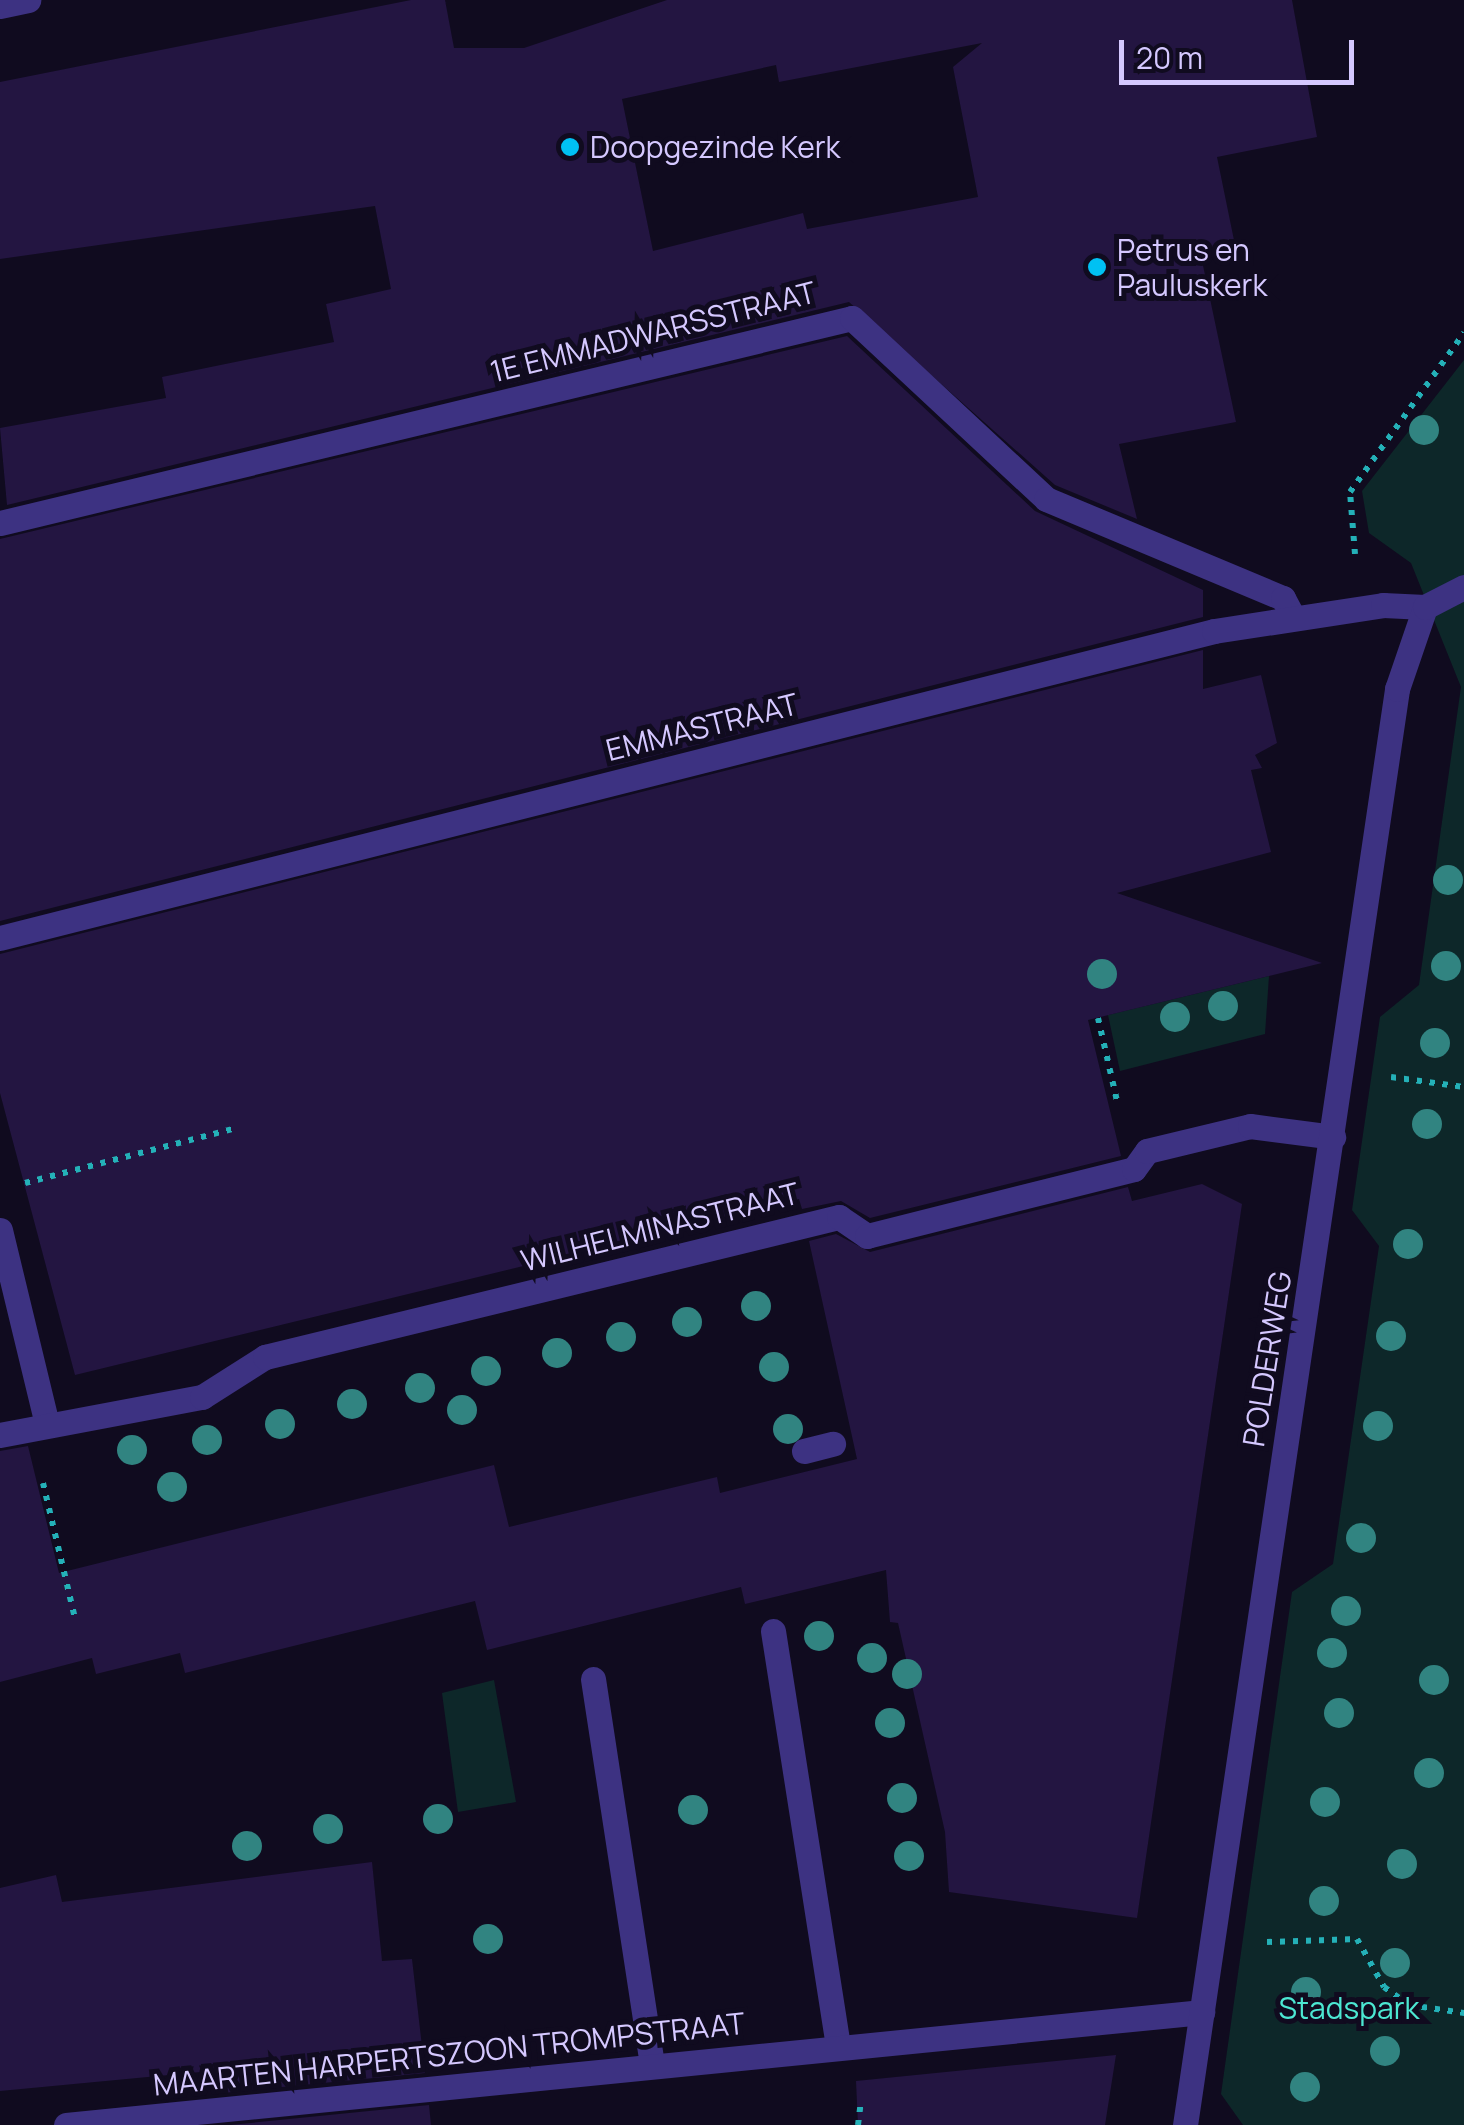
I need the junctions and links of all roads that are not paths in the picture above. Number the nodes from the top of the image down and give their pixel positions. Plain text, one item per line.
1 (28, 0) edge
2 (0, 6) edge
3 (0, 523) edge
4 (1464, 587) edge
5 (1425, 607) junction
6 (1292, 615) junction
7 (0, 938) edge
8 (1333, 1137) junction
9 (0, 1230) edge
10 (7, 1292) edge
11 (39, 1426) junction
12 (0, 1435) edge
13 (833, 1444) dead end
14 (804, 1451) dead end
15 (773, 1631) dead end
16 (593, 1679) dead end
17 (1202, 2012) junction
18 (838, 2047) junction
19 (652, 2065) junction
20 (66, 2125) edge
21 (1185, 2125) edge

1 - 2 street
3 - 6 street, 1E EMMADWARSSTRAAT
4 - 5 street
5 - 6 street, EMMASTRAAT
5 - 8 street, POLDERWEG
6 - 7 street, EMMASTRAAT
8 - 11 street, WILHELMINASTRAAT
8 - 17 street, POLDERWEG
9 - 10 street
10 - 11 street
11 - 12 street, WILHELMINASTRAAT
13 - 14 street
15 - 18 street
16 - 19 street
17 - 18 street, MAARTEN HARPERTSZOON TROMPSTRAAT
17 - 21 street, POLDERWEG
18 - 19 street, MAARTEN HARPERTSZOON TROMPSTRAAT
19 - 20 street, MAARTEN HARPERTSZOON TROMPSTRAAT

